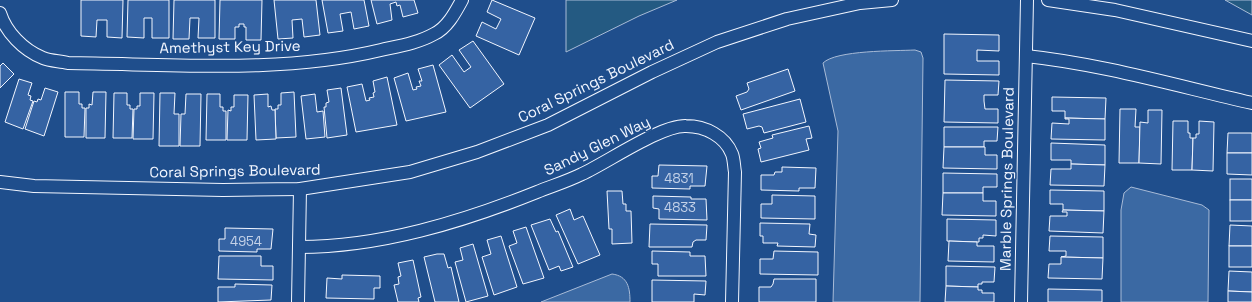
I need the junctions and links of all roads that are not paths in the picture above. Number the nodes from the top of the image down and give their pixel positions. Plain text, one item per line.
1 (462, 0) edge
2 (892, 0) edge
3 (1027, 0) edge
4 (1048, 0) edge
5 (0, 13) edge
6 (1252, 41) edge
7 (1026, 56) junction
8 (1252, 103) edge
9 (0, 182) edge
10 (300, 189) junction
11 (299, 247) junction
12 (298, 302) edge
13 (732, 302) edge
14 (1021, 302) edge

1 - 5 street, Amethyst Key Drive
2 - 10 street, Coral Springs Boulevard
3 - 7 street, Marble Springs Boulevard
4 - 6 street
7 - 8 street
7 - 14 street, Marble Springs Boulevard
9 - 10 street, Coral Springs Boulevard
10 - 11 street
11 - 12 street
11 - 13 street, Sandy Glen Way

